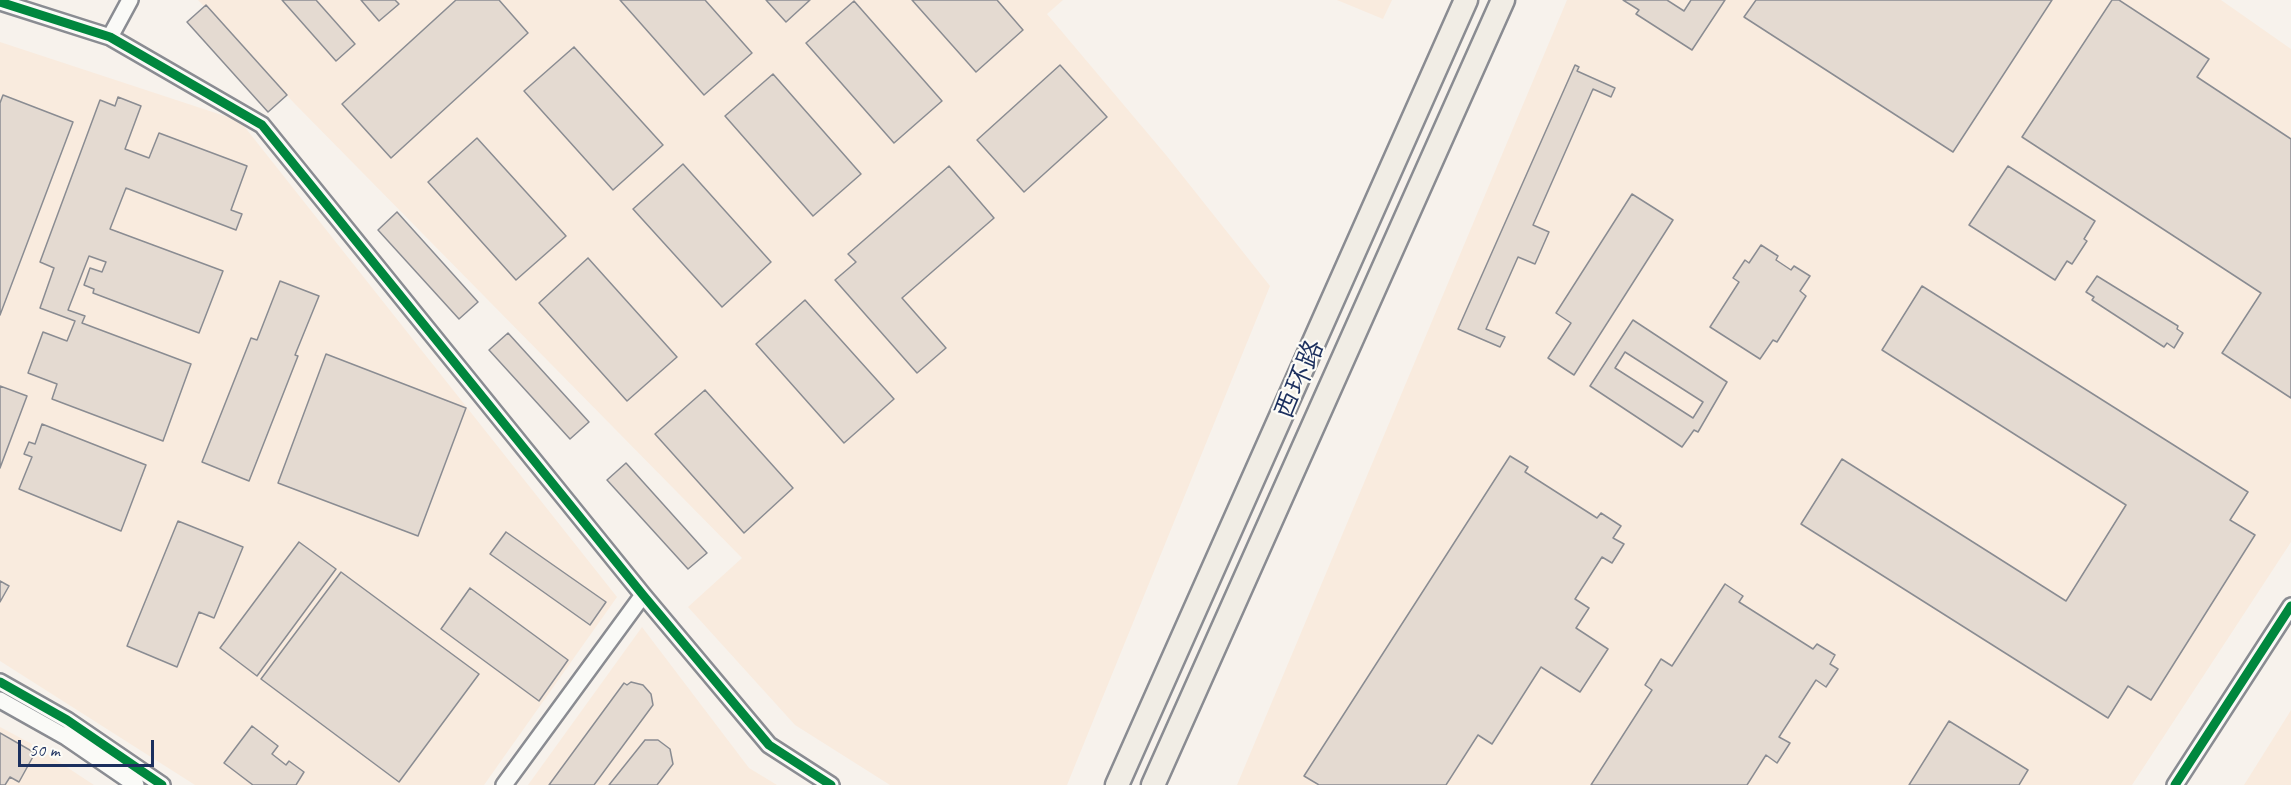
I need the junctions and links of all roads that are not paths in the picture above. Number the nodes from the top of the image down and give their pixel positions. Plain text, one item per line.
1 (130, 0) edge
2 (1466, 0) edge
3 (1503, 0) edge
4 (0, 2) edge
5 (110, 37) junction
6 (643, 595) junction
7 (2291, 606) edge
8 (0, 682) edge
9 (0, 700) edge
10 (136, 785) edge
11 (162, 785) edge
12 (504, 785) edge
13 (831, 785) edge
14 (1117, 785) edge
15 (1153, 785) edge
16 (2175, 785) edge

1 - 5 street
2 - 14 main road, 西环路
3 - 15 main road, 西环路
4 - 5 street
5 - 6 street
6 - 12 street
6 - 13 street
7 - 16 street
8 - 11 street
9 - 10 street

